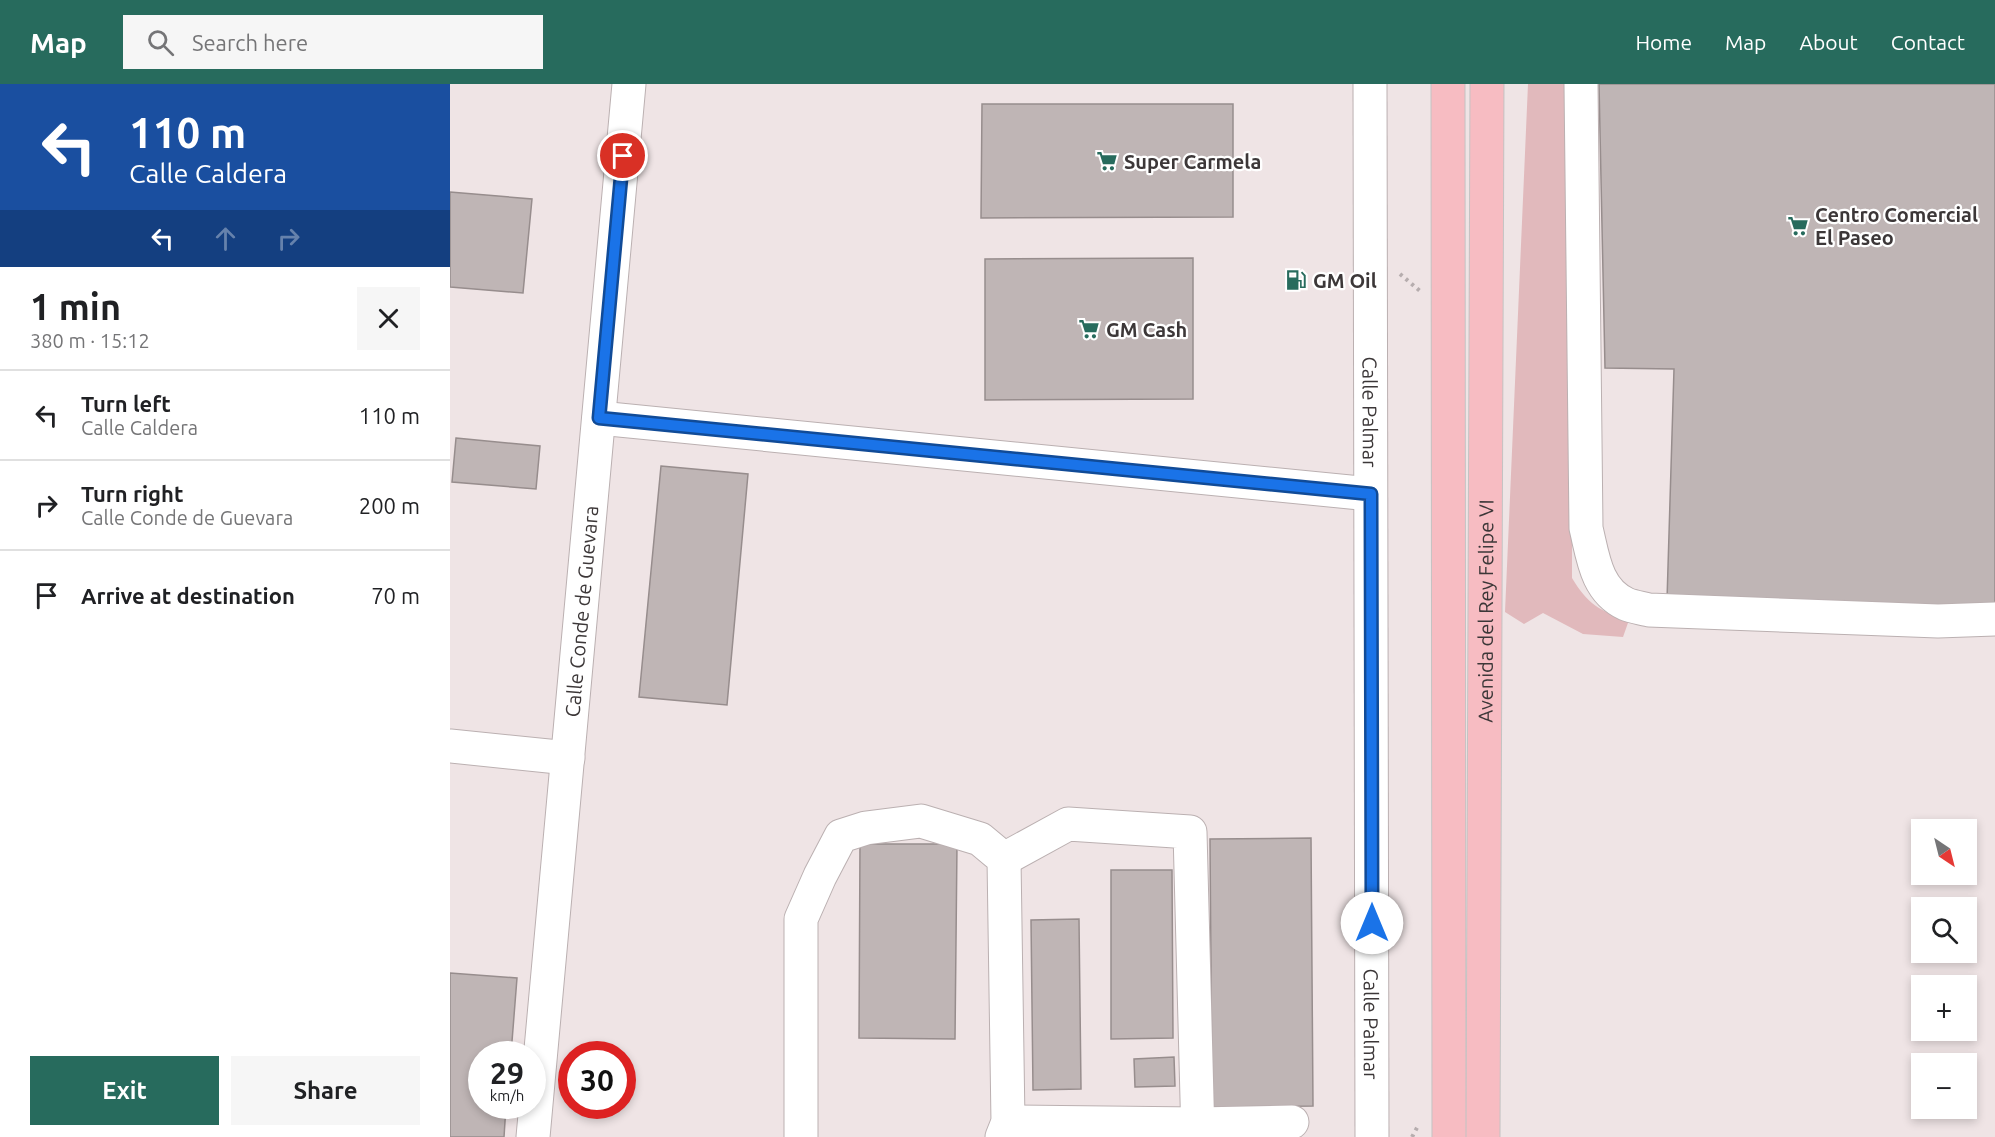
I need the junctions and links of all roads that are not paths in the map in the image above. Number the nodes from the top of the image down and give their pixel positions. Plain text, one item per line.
1 (629, 84) edge
2 (1370, 84) edge
3 (1448, 84) edge
4 (1487, 84) edge
5 (1503, 84) edge
6 (1581, 84) edge
7 (1487, 142) junction
8 (636, 396) dead end
9 (599, 418) junction
10 (1371, 494) junction
11 (1995, 619) edge
12 (450, 746) edge
13 (568, 758) junction
14 (1004, 859) junction
15 (1292, 1122) dead end
16 (1005, 1129) edge
17 (1198, 1131) edge
18 (1447, 1133) edge
19 (533, 1137) edge
20 (801, 1137) edge
21 (1372, 1137) edge
22 (1483, 1137) edge

1 - 9 street, Calle Conde de Guevara
2 - 10 street, Calle Palmar
3 - 18 main road, Avenida del Rey Felipe VI
4 - 7 main road, Avenida del Rey Felipe VI
5 - 7 street
6 - 11 street
7 - 22 main road, Avenida del Rey Felipe VI
8 - 9 street
9 - 10 street
9 - 13 street, Calle Conde de Guevara
10 - 21 street, Calle Palmar
12 - 13 street
13 - 19 street, Calle Conde de Guevara
14 - 16 street
14 - 17 street
14 - 20 street
15 - 17 street
16 - 17 street

